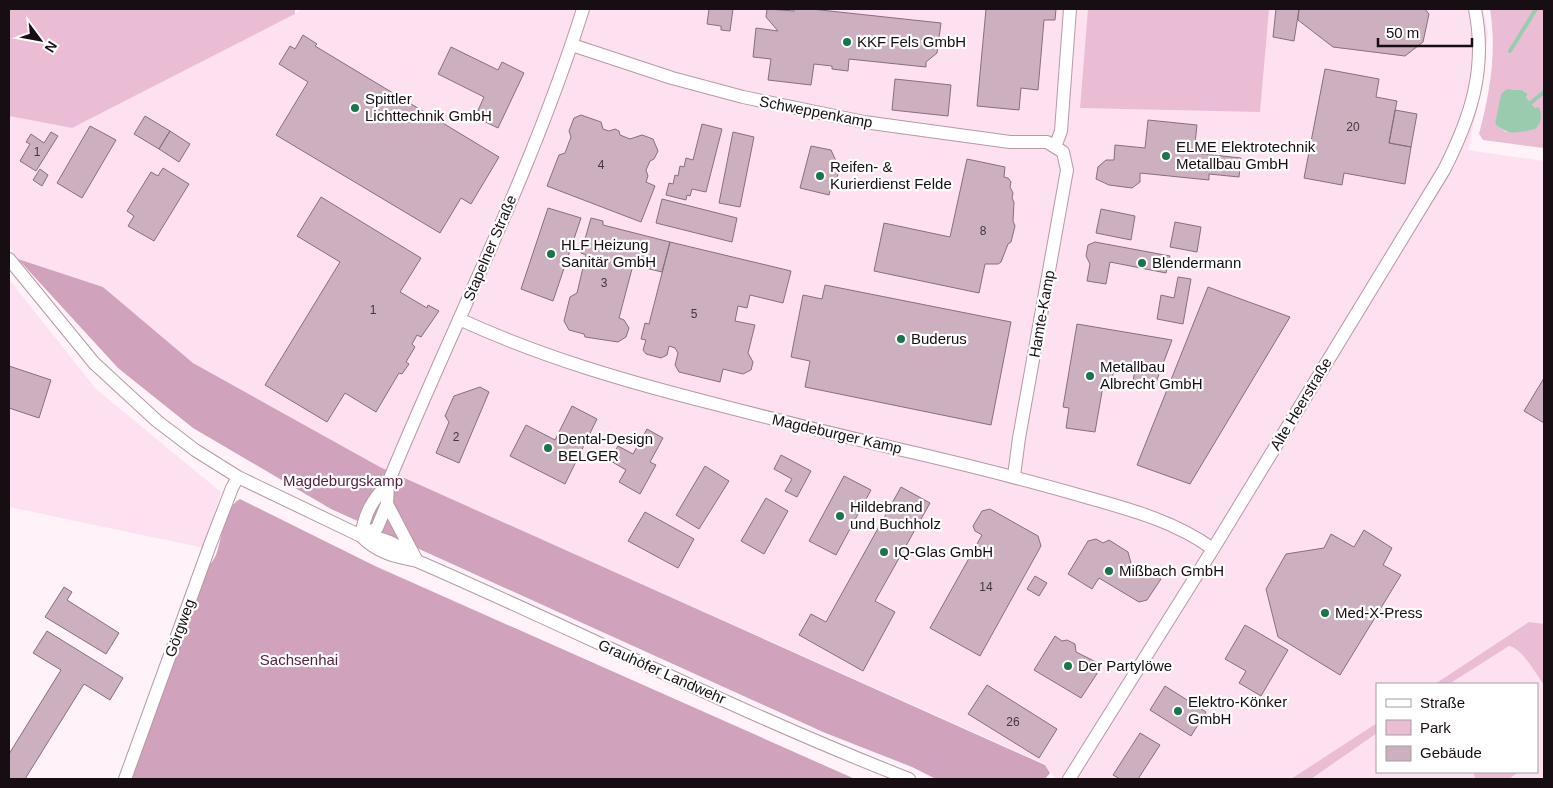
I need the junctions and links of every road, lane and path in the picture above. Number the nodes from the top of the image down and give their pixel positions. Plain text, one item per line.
1 (583, 9) edge
2 (1070, 9) edge
3 (1475, 9) edge
4 (572, 45) junction
5 (1059, 149) junction
6 (9, 259) edge
7 (459, 319) junction
8 (1014, 476) junction
9 (238, 477) junction
10 (388, 483) junction
11 (387, 504) junction
12 (361, 536) junction
13 (1213, 549) junction
14 (417, 561) junction
15 (125, 779) edge
16 (909, 779) edge
17 (1069, 779) edge

1 - 4 street, Stapelner Straße
2 - 5 street, Hamte-Kamp
3 - 13 street, Alte Heerstraße
4 - 5 street, Schweppenkamp
4 - 7 street, Stapelner Straße
5 - 8 street, Hamte-Kamp
6 - 9 street, Grauhöfer Landwehr
7 - 8 street, Magdeburger Kamp
7 - 10 street, Stapelner Straße
8 - 13 street, Magdeburger Kamp
9 - 12 street, Grauhöfer Landwehr
9 - 15 street, Görgweg
10 - 11 street, Stapelner Straße
10 - 12 street, Stapelner Straße
11 - 12 street, Stapelner Straße
11 - 14 street
12 - 14 street, Grauhöfer Landwehr
13 - 17 street, Alte Heerstraße
14 - 16 street, Grauhöfer Landwehr

